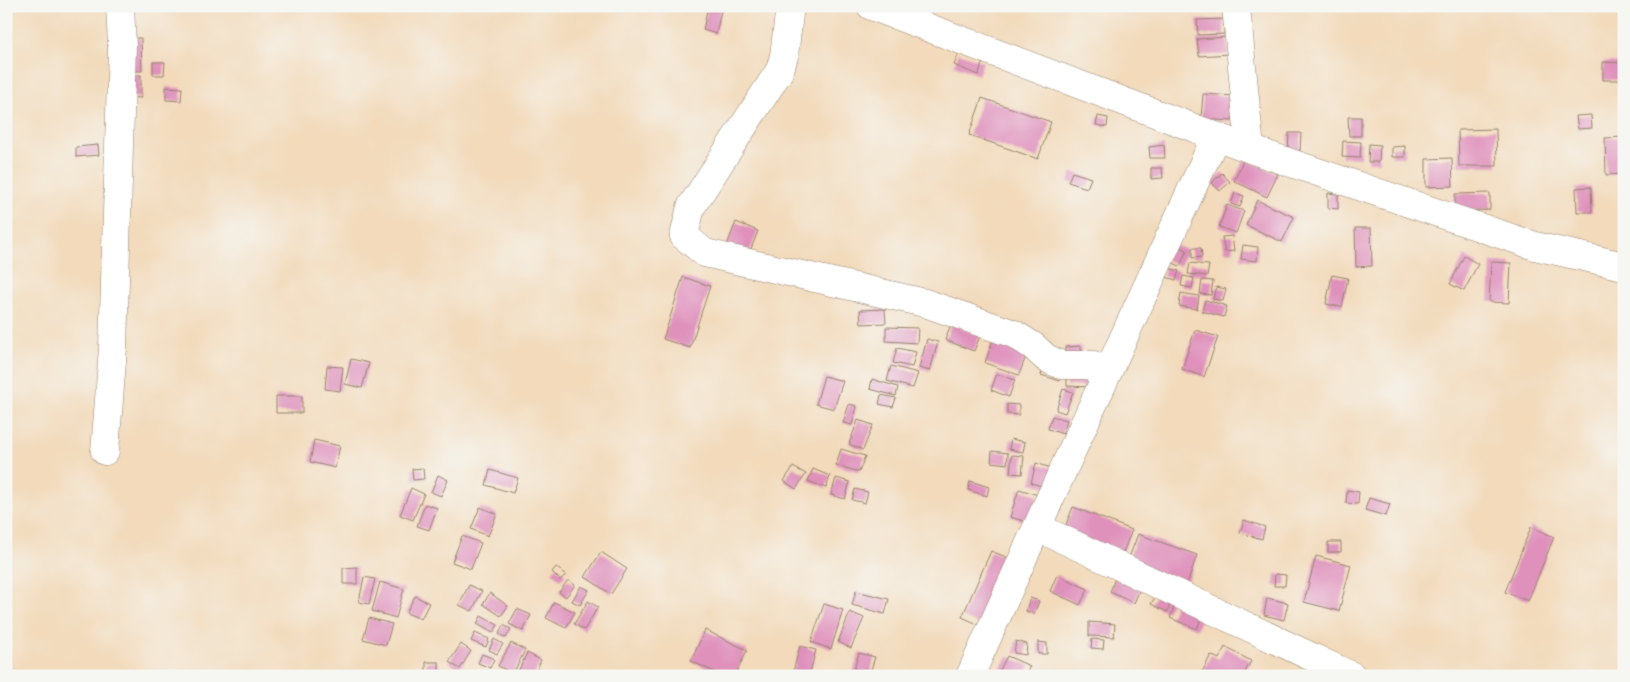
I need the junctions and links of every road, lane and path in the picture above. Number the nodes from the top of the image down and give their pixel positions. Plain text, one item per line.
1 (120, 6) edge
2 (790, 6) edge
3 (871, 6) edge
4 (1236, 6) edge
5 (1216, 136) junction
6 (1250, 149) junction
7 (1624, 266) edge
8 (1104, 380) junction
9 (105, 451) dead end
10 (1037, 527) junction
11 (970, 676) edge
12 (1352, 676) edge

1 - 9 street
2 - 8 street
3 - 5 street
4 - 6 street
5 - 6 street
5 - 8 street
6 - 7 street
8 - 10 street
10 - 11 street
10 - 12 street

